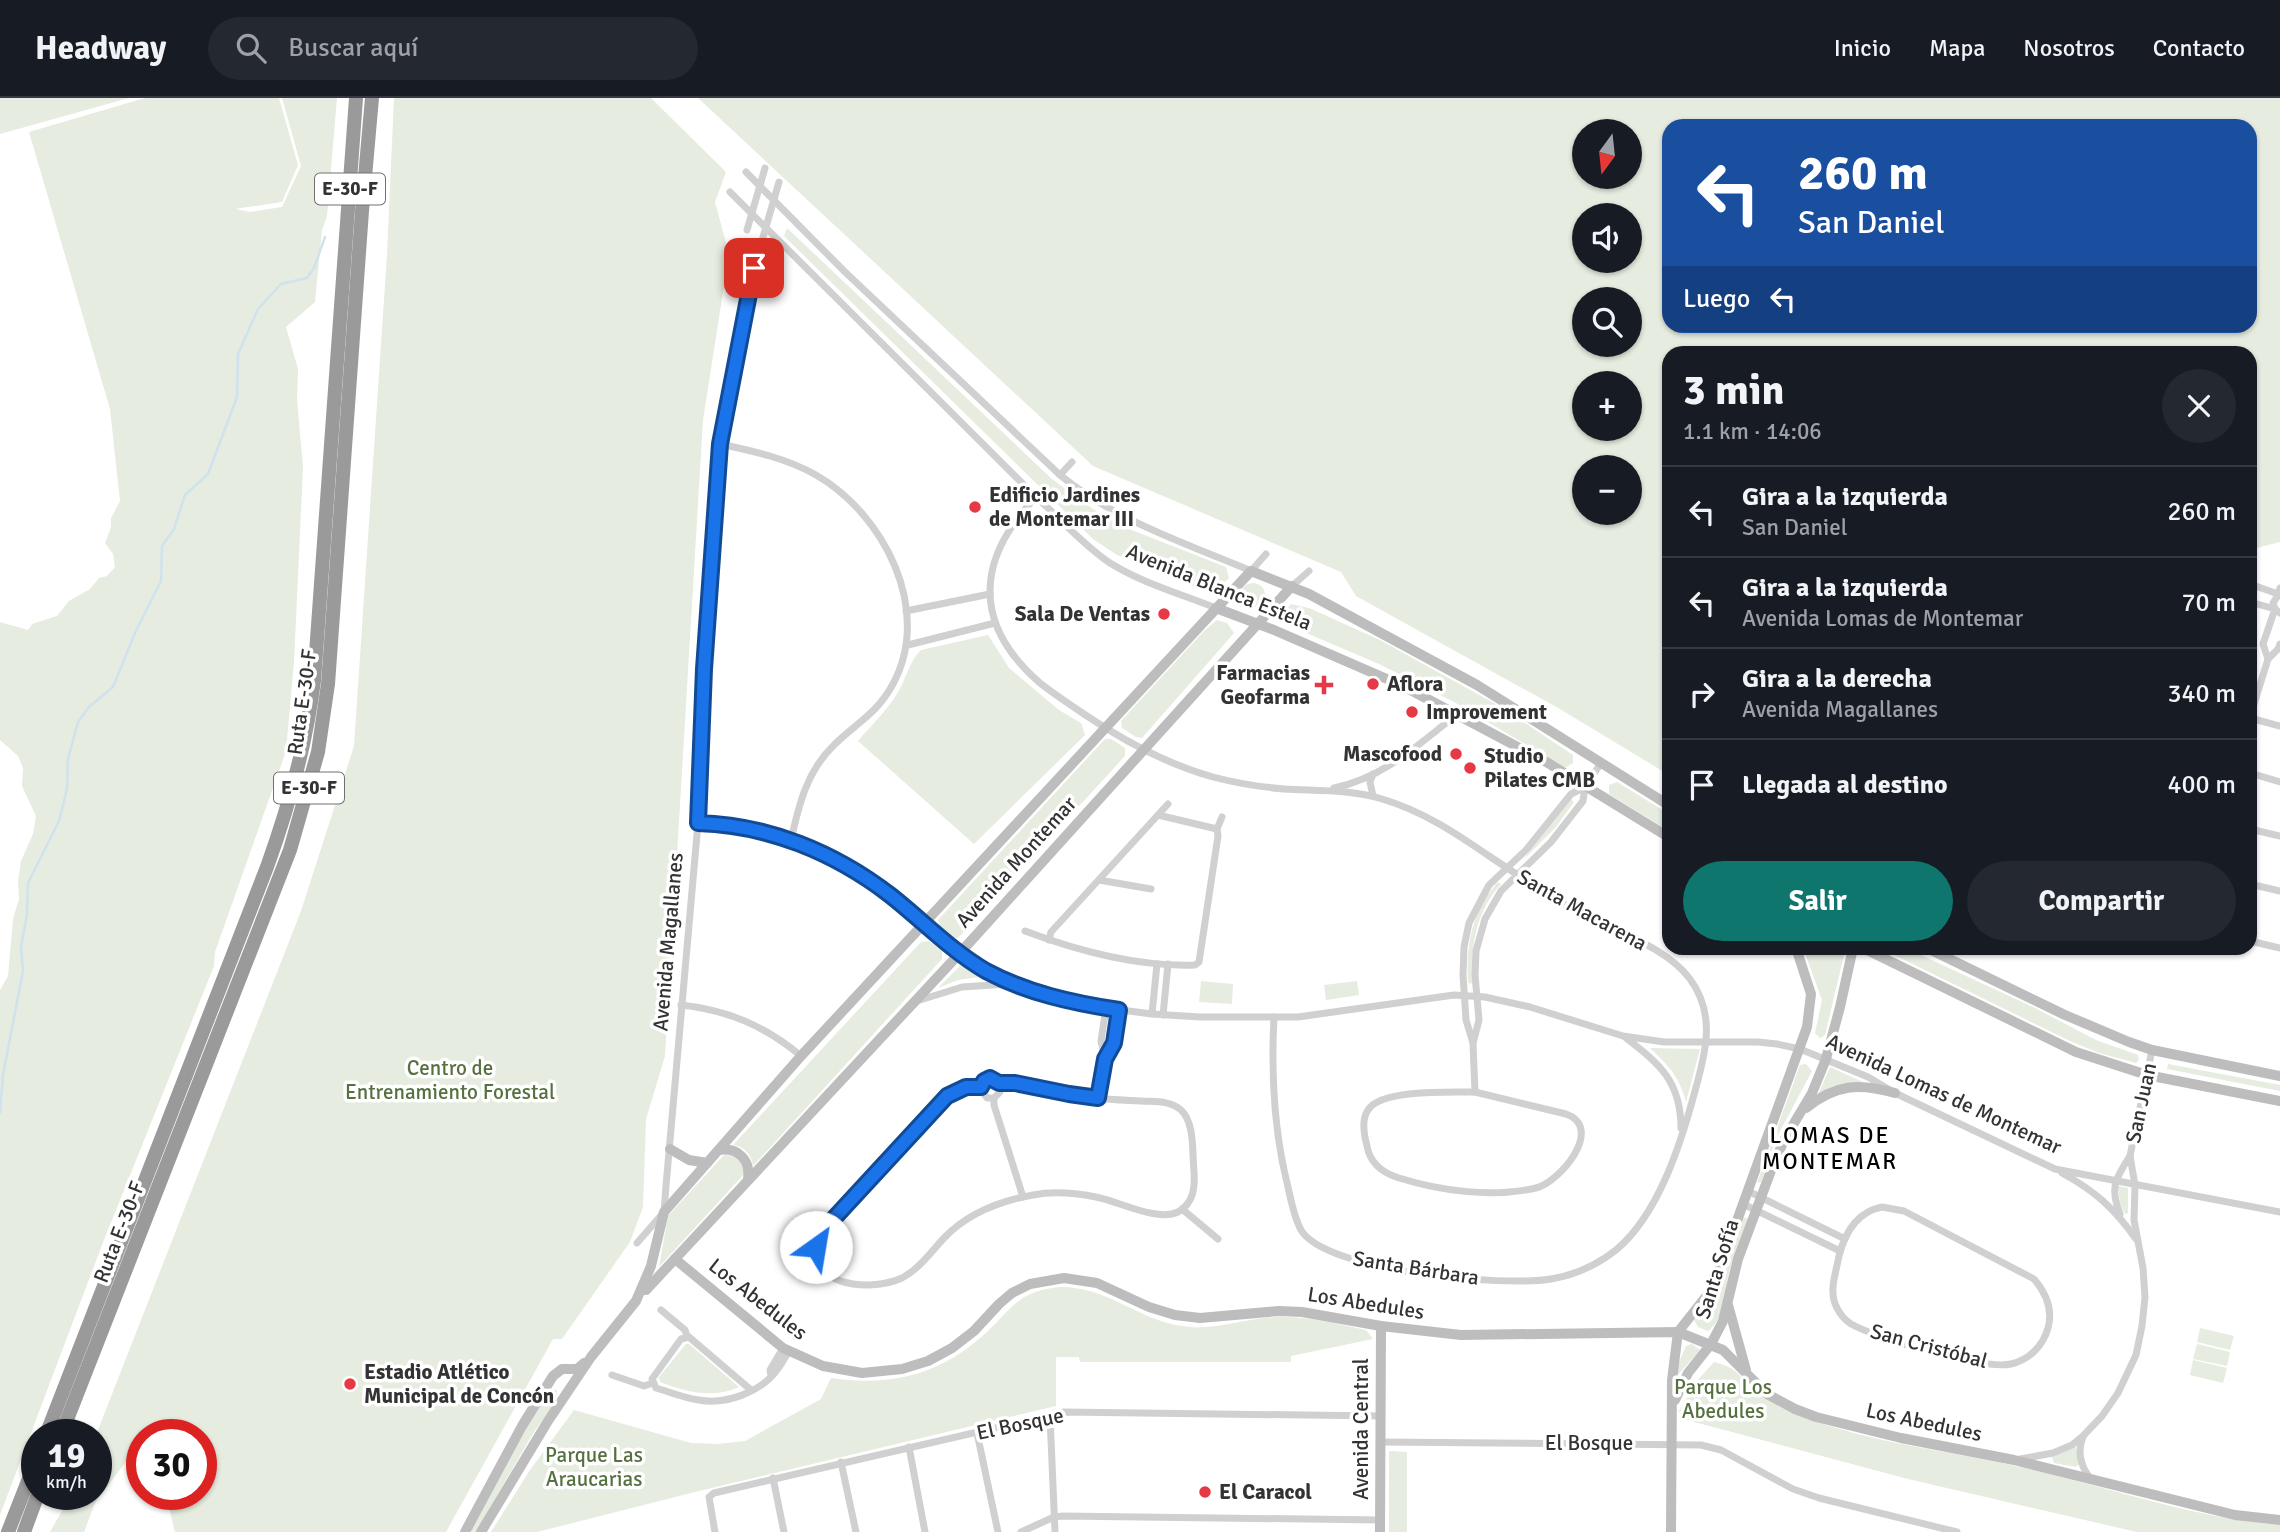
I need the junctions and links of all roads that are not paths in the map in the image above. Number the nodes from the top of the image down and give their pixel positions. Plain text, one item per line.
1 (356, 98) edge
2 (372, 98) edge
3 (765, 168) dead end
4 (746, 172) dead end
5 (779, 182) dead end
6 (760, 186) junction
7 (730, 192) dead end
8 (774, 201) junction
9 (752, 213) junction
10 (766, 226) junction
11 (747, 230) dead end
12 (720, 444) junction
13 (1072, 462) dead end
14 (1060, 475) junction
15 (1036, 497) junction
16 (1266, 554) dead end
17 (1251, 571) junction
18 (1308, 571) dead end
19 (1292, 586) junction
20 (2257, 586) edge
21 (2279, 592) edge
22 (990, 594) junction
23 (2257, 604) edge
24 (1216, 608) junction
25 (906, 611) junction
26 (2278, 611) edge
27 (995, 623) junction
28 (1256, 624) junction
29 (2280, 644) edge
30 (908, 645) junction
31 (2268, 659) junction
32 (2257, 695) edge
33 (1456, 715) junction
34 (2257, 720) edge
35 (2280, 726) edge
36 (1105, 728) junction
37 (1143, 750) junction
38 (1601, 763) junction
39 (1373, 774) junction
40 (2257, 775) edge
41 (2280, 782) edge
42 (1585, 787) junction
43 (1326, 790) junction
44 (1373, 796) junction
45 (1662, 801) edge
46 (1168, 804) dead end
47 (1158, 815) junction
48 (1222, 817) dead end
49 (698, 823) junction
50 (1217, 829) junction
51 (2257, 831) edge
52 (1662, 833) edge
53 (2280, 836) edge
54 (790, 840) junction
55 (1506, 868) junction
56 (1517, 875) junction
57 (1099, 880) junction
58 (2257, 886) edge
59 (1151, 888) dead end
60 (2280, 891) edge
61 (924, 925) junction
62 (1025, 931) dead end
63 (1049, 940) junction
64 (2257, 943) edge
65 (2280, 948) edge
66 (960, 953) junction
67 (1662, 954) edge
68 (1664, 955) edge
69 (1798, 955) edge
70 (1851, 955) edge
71 (1877, 955) edge
72 (1941, 955) edge
73 (1157, 964) junction
74 (1168, 964) junction
75 (1013, 984) junction
76 (1464, 996) junction
77 (1477, 996) junction
78 (913, 1002) junction
79 (681, 1005) junction
80 (1106, 1008) junction
81 (1119, 1010) junction
82 (1152, 1014) junction
83 (1163, 1014) junction
84 (1275, 1017) junction
85 (1623, 1036) junction
86 (1473, 1043) junction
87 (1706, 1043) junction
88 (1800, 1049) junction
89 (2152, 1050) junction
90 (801, 1056) junction
91 (1105, 1059) junction
92 (1826, 1059) junction
93 (2147, 1075) junction
94 (2280, 1076) edge
95 (999, 1083) junction
96 (981, 1087) junction
97 (1475, 1092) junction
98 (1895, 1093) junction
99 (994, 1098) junction
100 (1098, 1098) junction
101 (2280, 1101) edge
102 (1801, 1112) junction
103 (1681, 1136) junction
104 (670, 1149) junction
105 (719, 1150) junction
106 (2130, 1156) junction
107 (707, 1163) junction
108 (2055, 1169) junction
109 (748, 1180) junction
110 (2115, 1180) junction
111 (2135, 1185) junction
112 (1748, 1191) junction
113 (1023, 1197) junction
114 (1761, 1197) junction
115 (1743, 1204) junction
116 (1182, 1209) junction
117 (1756, 1210) junction
118 (664, 1212) junction
119 (2280, 1212) edge
120 (2123, 1221) junction
121 (1218, 1239) dead end
122 (1845, 1239) junction
123 (2136, 1240) junction
124 (637, 1243) dead end
125 (1840, 1251) junction
126 (675, 1259) junction
127 (636, 1301) junction
128 (1728, 1303) junction
129 (661, 1310) dead end
130 (1381, 1326) junction
131 (1678, 1332) junction
132 (687, 1336) junction
133 (1711, 1344) junction
134 (786, 1349) junction
135 (591, 1357) junction
136 (1746, 1373) junction
137 (612, 1375) dead end
138 (550, 1381) junction
139 (653, 1382) junction
140 (751, 1390) junction
141 (561, 1401) junction
142 (1672, 1409) junction
143 (1050, 1416) junction
144 (1380, 1416) junction
145 (52, 1419) edge
146 (67, 1419) edge
147 (977, 1433) junction
148 (2083, 1437) junction
149 (1380, 1442) junction
150 (1672, 1444) junction
151 (909, 1447) junction
152 (2014, 1460) junction
153 (841, 1462) junction
154 (773, 1478) junction
155 (2090, 1479) junction
156 (21, 1499) edge
157 (32, 1510) edge
158 (1054, 1517) junction
159 (2280, 1520) edge
160 (1380, 1526) edge
161 (8, 1532) edge
162 (23, 1532) edge
163 (465, 1532) edge
164 (481, 1532) edge
165 (715, 1532) edge
166 (784, 1532) edge
167 (856, 1532) edge
168 (925, 1532) edge
169 (998, 1532) edge
170 (1021, 1532) edge
171 (1055, 1532) edge
172 (1671, 1532) edge
173 (1957, 1532) edge

1 - 145 highway, Ruta E-30-F / E-30-F
2 - 146 highway, Ruta E-30-F / E-30-F
3 - 6 street
4 - 6 street, Avenida Blanca Estela
5 - 8 street, Avenida Magallanes
6 - 8 street, Avenida Blanca Estela
6 - 9 street
7 - 9 street, Avenida Blanca Estela
8 - 10 street, Avenida Magallanes
8 - 14 street, Avenida Blanca Estela
9 - 10 street, Avenida Blanca Estela
9 - 11 street
10 - 12 street, Avenida Magallanes
10 - 15 street, Avenida Blanca Estela
12 - 25 street
12 - 49 street, Avenida Magallanes
13 - 14 street
14 - 17 street, Avenida Blanca Estela
15 - 22 street, Santa Macarena
15 - 24 street, Avenida Blanca Estela
16 - 17 street, Avenida Montemar
17 - 19 main road, Avenida Blanca Estela
17 - 24 main road, Avenida Montemar
18 - 19 street, Avenida Montemar
19 - 28 main road, Avenida Montemar
19 - 38 main road, Avenida Blanca Estela
20 - 21 street
21 - 26 street
22 - 25 street
22 - 27 street, Santa Macarena
23 - 26 street
24 - 28 main road, Avenida Blanca Estela
24 - 36 main road, Avenida Montemar
25 - 30 street
26 - 31 street
27 - 30 street
27 - 36 street, Santa Macarena
28 - 33 main road, Avenida Blanca Estela
28 - 37 main road, Avenida Montemar
29 - 31 street
30 - 54 street
31 - 32 street
33 - 39 street, Santa Macarena
33 - 42 main road, Avenida Blanca Estela
34 - 35 street
36 - 37 street, Santa Macarena
36 - 61 main road, Avenida Montemar
37 - 43 street, Santa Macarena
37 - 66 main road, Avenida Montemar
38 - 42 street
38 - 45 main road, Avenida Blanca Estela
39 - 43 street, Santa Macarena
39 - 44 street
40 - 41 street
42 - 52 main road, Avenida Blanca Estela
42 - 55 street
42 - 56 street
43 - 44 street, Santa Macarena
44 - 55 street, Santa Macarena
46 - 47 street
47 - 50 street
47 - 57 street
48 - 50 street
49 - 54 street, Avenida Lomas de Montemar
49 - 79 street, Avenida Magallanes
50 - 74 street
51 - 53 street
54 - 61 street, Avenida Lomas de Montemar
55 - 56 street, Santa Macarena
55 - 76 street
56 - 67 street, Santa Macarena
56 - 77 street
57 - 59 street
57 - 63 street
58 - 60 street
61 - 66 main road, Avenida Lomas de Montemar
61 - 90 main road, Avenida Montemar
62 - 63 street
63 - 73 street
64 - 65 street
66 - 75 street, Avenida Lomas de Montemar
66 - 78 main road, Avenida Montemar
68 - 87 street, Santa Macarena
69 - 88 main road, Santa Sofía
70 - 92 main road, Santa Sofía
71 - 93 main road
72 - 89 main road
73 - 74 street
73 - 82 street
74 - 83 street
75 - 78 street, Avenida Lomas de Montemar
75 - 80 street, Avenida Lomas de Montemar
76 - 77 street, Avenida Lomas de Montemar
76 - 84 street, Avenida Lomas de Montemar
76 - 86 street
77 - 85 street, Avenida Lomas de Montemar
77 - 86 street
78 - 109 main road, Avenida Montemar
79 - 90 street
79 - 104 street, Avenida Magallanes
80 - 81 street, Avenida Lomas de Montemar
80 - 91 street
81 - 82 street, Avenida Lomas de Montemar
81 - 91 street
82 - 83 street, Avenida Lomas de Montemar
83 - 84 street, Avenida Lomas de Montemar
84 - 103 street, Santa Bárbara
85 - 87 street, Avenida Lomas de Montemar
85 - 103 street, Santa Bárbara
86 - 97 street
87 - 88 street, Avenida Lomas de Montemar
87 - 103 street, Santa Bárbara
88 - 92 street, Avenida Lomas de Montemar
88 - 112 main road, Santa Sofía
89 - 93 street, San Juan
89 - 94 main road
90 - 105 main road, Avenida Montemar
91 - 100 street
92 - 98 street, Avenida Lomas de Montemar
92 - 102 main road, Santa Sofía
93 - 101 main road
93 - 106 street, San Juan
95 - 96 street
95 - 99 street
95 - 100 street
96 - 99 street
96 - 113 street
97 - 97 street
98 - 102 main road
98 - 108 street, Avenida Lomas de Montemar
99 - 113 street
100 - 116 street
102 - 114 main road, Santa Sofía
104 - 107 main road
104 - 118 street, Avenida Magallanes
105 - 107 main road, Avenida Montemar
105 - 109 main road
106 - 110 street, San Juan
106 - 111 street, San Juan
107 - 118 main road, Avenida Montemar
108 - 110 street, Avenida Lomas de Montemar
108 - 120 street, San Juan
109 - 126 main road, Avenida Montemar
110 - 111 street, Avenida Lomas de Montemar
110 - 120 street, San Juan
111 - 119 street, Avenida Lomas de Montemar
111 - 123 street, San Juan
112 - 114 street
112 - 115 main road, Santa Sofía
113 - 116 street
114 - 117 main road, Santa Sofía
114 - 122 street
115 - 117 street
115 - 131 main road, Santa Sofía
116 - 121 street
117 - 125 street
117 - 128 main road, Santa Sofía
118 - 124 street
118 - 127 main road, Avenida Magallanes
120 - 123 street, San Juan
122 - 125 street, San Cristóbal
122 - 125 street, San Cristóbal
123 - 148 street, San Juan
126 - 127 main road, Avenida Montemar
126 - 134 main road, Los Abedules
127 - 135 main road, Avenida Magallanes
128 - 133 main road, Santa Sofía
128 - 136 main road
129 - 132 street
130 - 131 main road, Los Abedules
130 - 134 main road, Los Abedules
130 - 144 main road, Avenida Central
131 - 133 main road, Los Abedules
131 - 142 main road, Santa Sofía
132 - 139 street
132 - 140 street
133 - 136 main road, Los Abedules
133 - 142 main road, Santa Sofía
134 - 140 street
135 - 138 main road, Avenida Magallanes
135 - 141 main road, Avenida Magallanes
136 - 152 main road, Los Abedules
137 - 139 street
138 - 141 main road
138 - 163 main road
139 - 140 street
141 - 164 main road, Avenida Magallanes
142 - 150 main road
143 - 144 street, El Bosque
143 - 147 street, El Bosque
143 - 158 street
144 - 149 main road, Avenida Central
147 - 151 street, El Bosque
147 - 169 street
148 - 152 street, San Juan
148 - 155 street
149 - 150 street, El Bosque
149 - 160 main road, Avenida Central
150 - 172 main road
150 - 173 street, El Bosque
151 - 153 street, El Bosque
151 - 168 street
152 - 155 main road, Los Abedules
153 - 154 street, El Bosque
153 - 167 street
154 - 165 street, El Bosque
154 - 166 street
155 - 159 main road, Los Abedules
156 - 161 highway
157 - 162 highway
158 - 160 street
158 - 170 street
158 - 171 street

